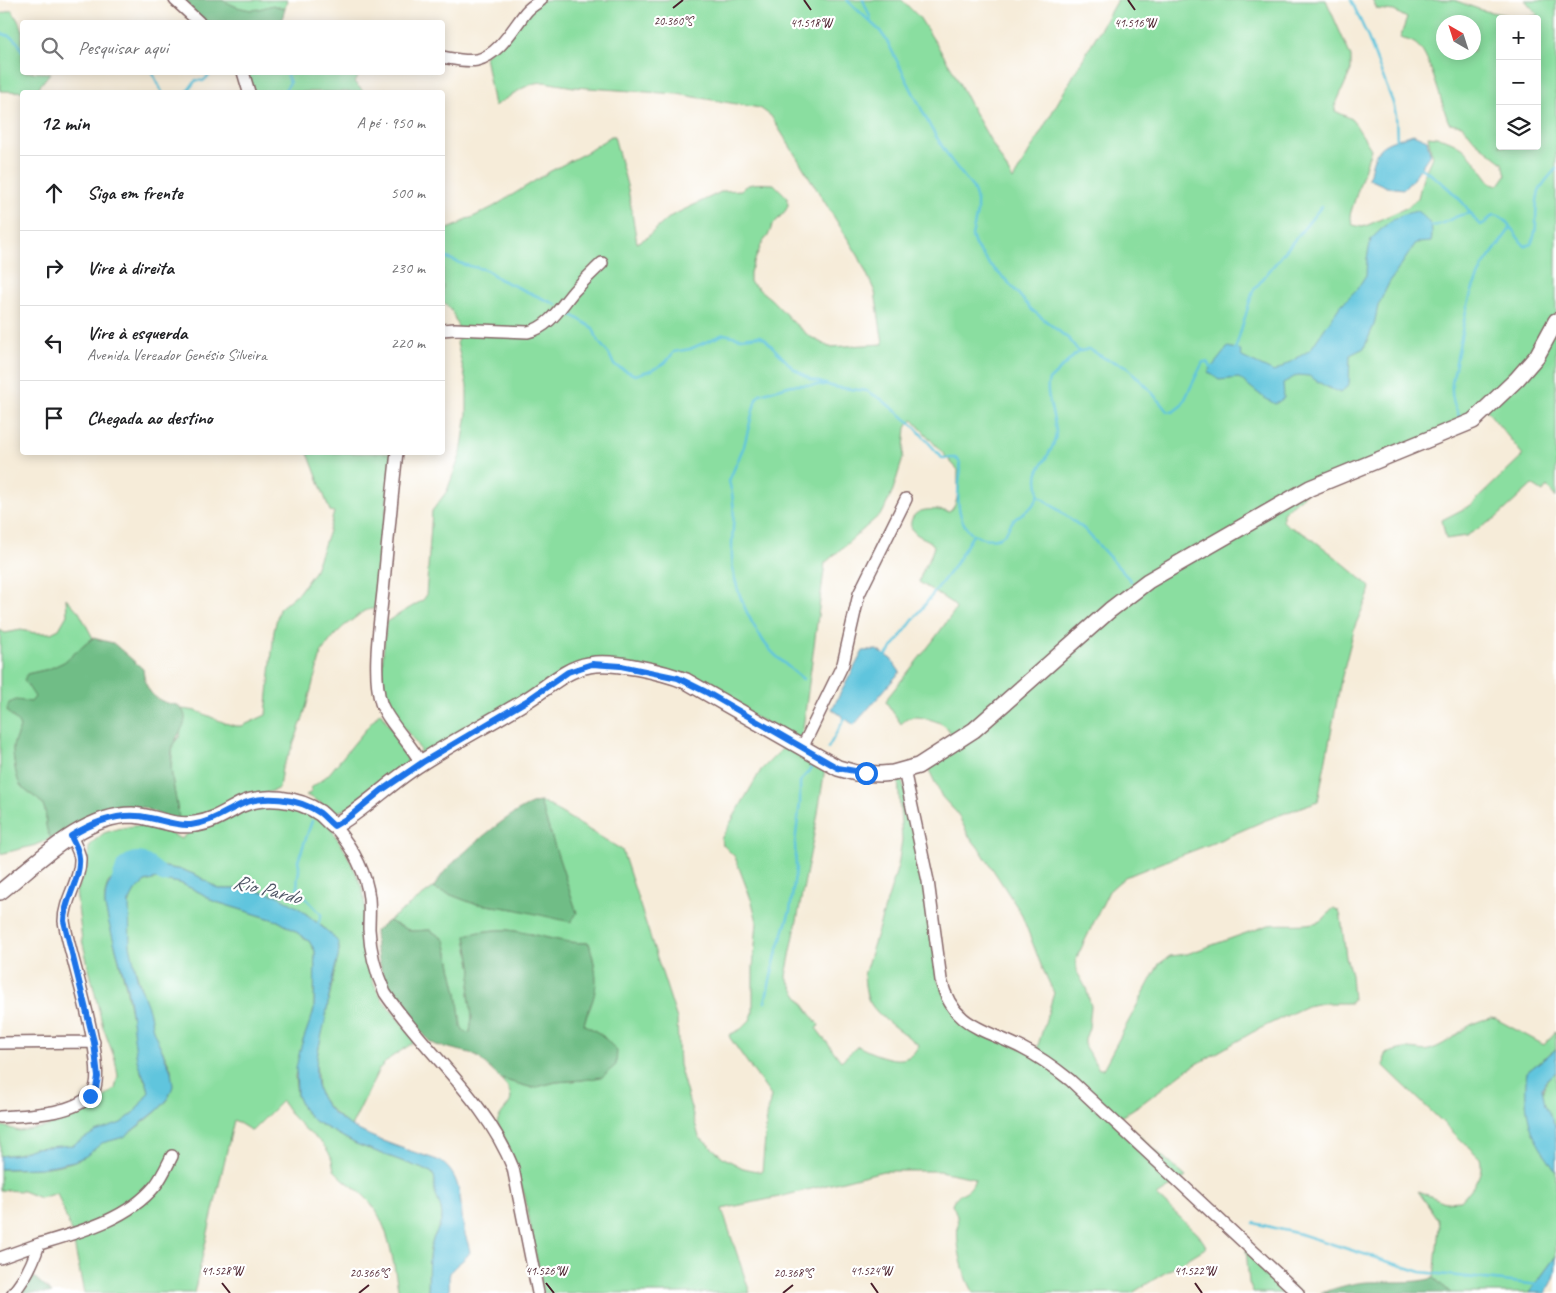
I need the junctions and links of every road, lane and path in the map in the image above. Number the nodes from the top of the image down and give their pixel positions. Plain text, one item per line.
1 (175, 0) edge
2 (541, 0) edge
3 (196, 20) edge
4 (445, 57) edge
5 (244, 75) edge
6 (248, 90) edge
7 (602, 262) dead end
8 (1556, 321) edge
9 (445, 330) edge
10 (397, 455) edge
11 (906, 499) dead end
12 (813, 754) junction
13 (421, 763) junction
14 (904, 770) junction
15 (334, 826) junction
16 (71, 836) junction
17 (0, 892) edge
18 (94, 1042) junction
19 (0, 1044) edge
20 (0, 1118) edge
21 (172, 1156) dead end
22 (38, 1244) junction
23 (0, 1258) edge
24 (13, 1293) edge
25 (538, 1293) edge
26 (1298, 1293) edge

1 - 3 street
2 - 4 street
5 - 6 street
7 - 9 street
8 - 14 main road
10 - 13 street
11 - 12 street
12 - 13 main road
12 - 14 main road
13 - 15 main road
14 - 26 street
15 - 16 main road
15 - 25 street
16 - 17 main road
16 - 18 street
18 - 19 street
18 - 20 street
21 - 22 street
22 - 23 street
22 - 24 street

